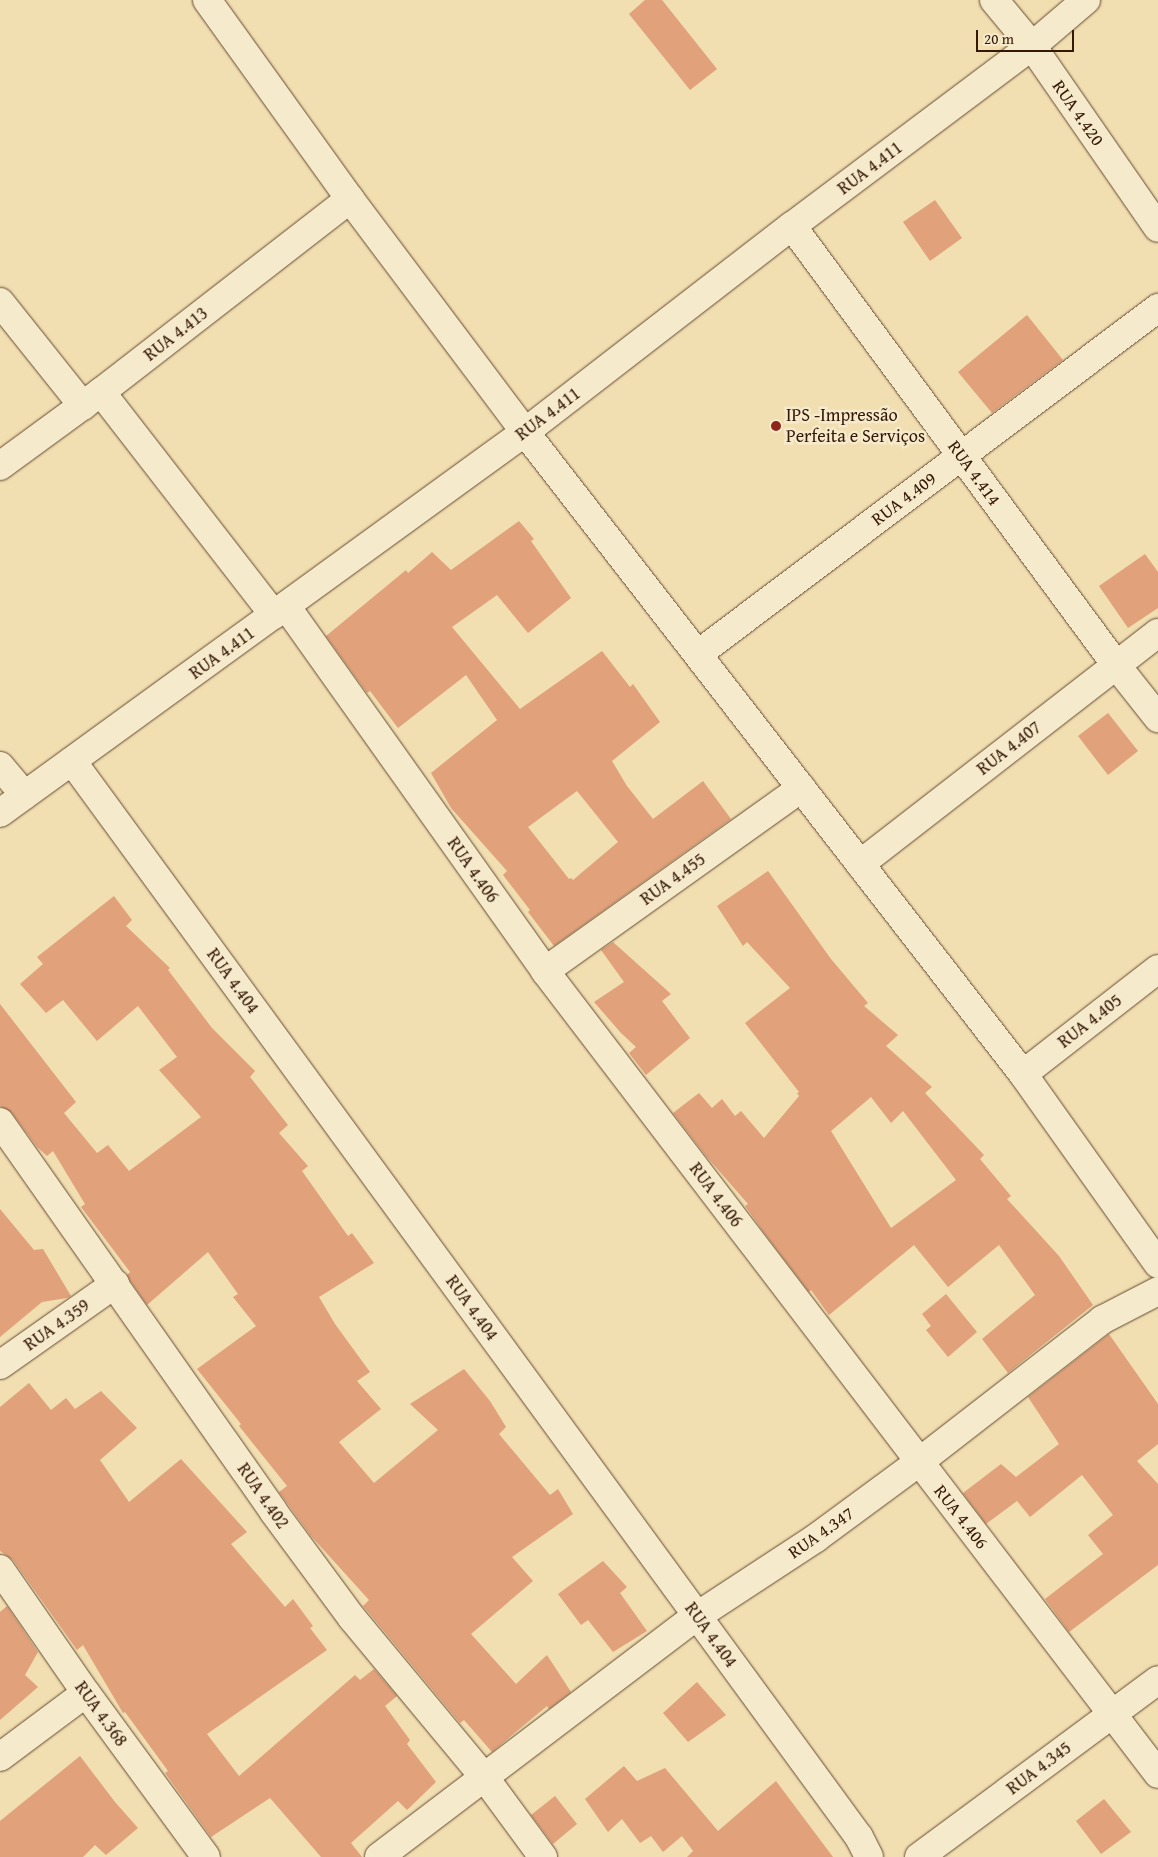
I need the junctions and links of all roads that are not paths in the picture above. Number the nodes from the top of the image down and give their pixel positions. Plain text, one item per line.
1 (207, 0) edge
2 (994, 0) edge
3 (1086, 0) edge
4 (1032, 46) junction
5 (350, 199) junction
6 (792, 226) junction
7 (1158, 228) edge
8 (0, 302) edge
9 (1158, 308) edge
10 (92, 399) junction
11 (525, 432) junction
12 (962, 456) junction
13 (0, 466) edge
14 (280, 611) junction
15 (1158, 633) edge
16 (698, 654) junction
17 (1116, 665) junction
18 (1158, 718) edge
19 (72, 761) junction
20 (0, 766) edge
21 (802, 788) junction
22 (24, 795) junction
23 (0, 813) edge
24 (860, 864) junction
25 (1158, 969) edge
26 (545, 971) junction
27 (1023, 1074) junction
28 (0, 1122) edge
29 (1158, 1264) edge
30 (115, 1284) junction
31 (1158, 1291) edge
32 (3, 1357) edge
33 (919, 1462) junction
34 (0, 1569) edge
35 (697, 1616) junction
36 (1158, 1680) edge
37 (86, 1693) junction
38 (1113, 1714) junction
39 (0, 1758) edge
40 (1158, 1774) edge
41 (486, 1778) junction
42 (206, 1857) edge
43 (379, 1857) edge
44 (543, 1857) edge
45 (869, 1857) edge
46 (919, 1857) edge

1 - 5 street
2 - 4 street, RUA 4.420
3 - 4 street, RUA 4.411
4 - 6 street, RUA 4.411
4 - 7 street, RUA 4.420
5 - 10 street, RUA 4.413
5 - 11 street
6 - 11 street, RUA 4.411
6 - 12 street, RUA 4.414
8 - 10 street, RUA 4.406
9 - 12 street, RUA 4.409
10 - 13 street, RUA 4.413
10 - 14 street, RUA 4.406
11 - 14 street, RUA 4.411
11 - 16 street
12 - 16 street, RUA 4.409
12 - 17 street, RUA 4.414
14 - 19 street, RUA 4.411
14 - 26 street, RUA 4.406
15 - 17 street, RUA 4.407
16 - 21 street
17 - 18 street, RUA 4.414
17 - 24 street, RUA 4.407
19 - 22 street, RUA 4.411
19 - 35 street, RUA 4.404
20 - 22 street
21 - 24 street
21 - 26 street, RUA 4.455
22 - 23 street, RUA 4.411
24 - 27 street
25 - 27 street, RUA 4.405
26 - 33 street, RUA 4.406
27 - 29 street
28 - 30 street, RUA 4.402
30 - 32 street, RUA 4.359
30 - 41 street, RUA 4.402
31 - 33 street, RUA 4.347
33 - 35 street, RUA 4.347
33 - 38 street, RUA 4.406
34 - 37 street, RUA 4.368
35 - 41 street, RUA 4.347
35 - 45 street, RUA 4.404
36 - 38 street, RUA 4.345
37 - 39 street
37 - 42 street, RUA 4.368
38 - 40 street, RUA 4.406
38 - 46 street, RUA 4.345
41 - 43 street, RUA 4.347
41 - 44 street, RUA 4.402

